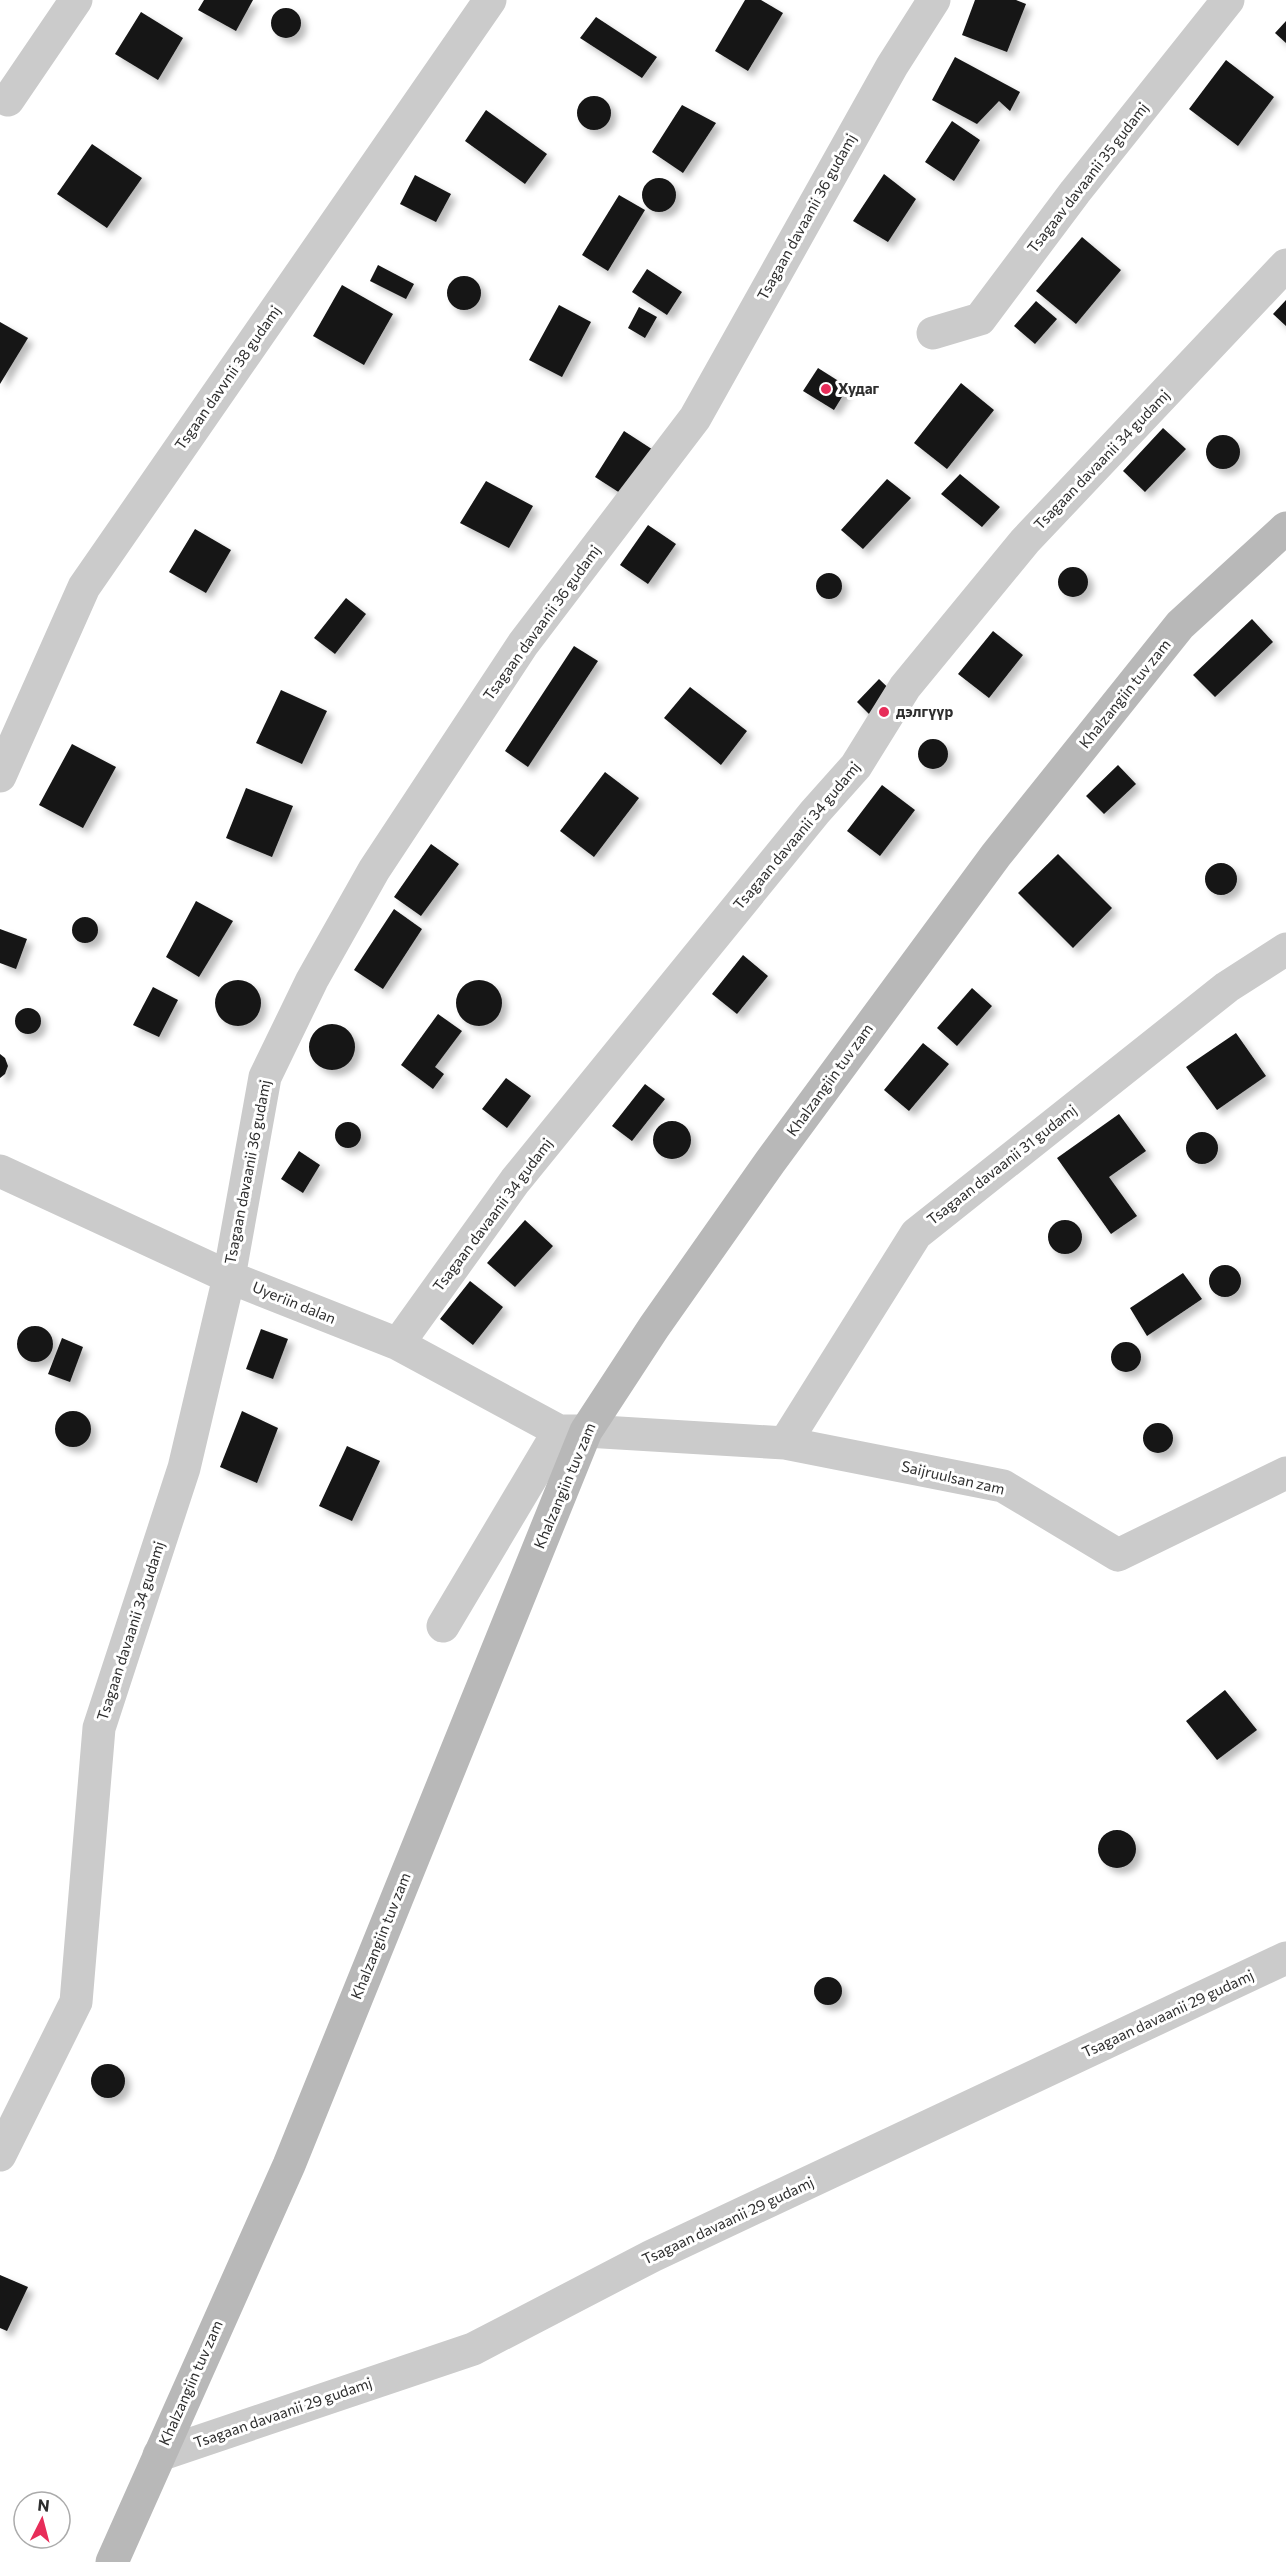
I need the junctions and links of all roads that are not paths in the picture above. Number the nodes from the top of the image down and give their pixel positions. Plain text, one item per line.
1 (76, 0) edge
2 (490, 0) edge
3 (934, 0) edge
4 (1228, 0) edge
5 (8, 100) dead end
6 (1286, 265) edge
7 (933, 333) dead end
8 (1286, 528) edge
9 (0, 776) edge
10 (1286, 950) edge
11 (0, 1171) edge
12 (229, 1277) junction
13 (398, 1344) junction
14 (572, 1431) junction
15 (785, 1443) junction
16 (1286, 1473) edge
17 (443, 1626) dead end
18 (1286, 1958) edge
19 (0, 2155) edge
20 (159, 2455) junction
21 (112, 2562) edge

1 - 5 street
2 - 9 street, Tsgaan davvnii 38 gudamj
3 - 12 street, Tsagaan davaanii 36 gudamj
4 - 7 street, Tsagaav davaanii 35 gudamj
6 - 13 street, Tsagaan davaanii 34 gudamj
8 - 14 street, Khalzangiin tuv zam
10 - 15 street, Tsagaan davaanii 31 gudamj
11 - 12 street, Uyeriin dalan
12 - 13 street, Uyeriin dalan
12 - 19 street, Tsagaan davaanii 34 gudamj
13 - 14 street, Uyeriin dalan
14 - 15 street, Saijruulsan zam
14 - 17 street
14 - 20 street, Khalzangiin tuv zam
15 - 16 street, Saijruulsan zam
18 - 20 street, Tsagaan davaanii 29 gudamj
20 - 21 street, Khalzangiin tuv zam

